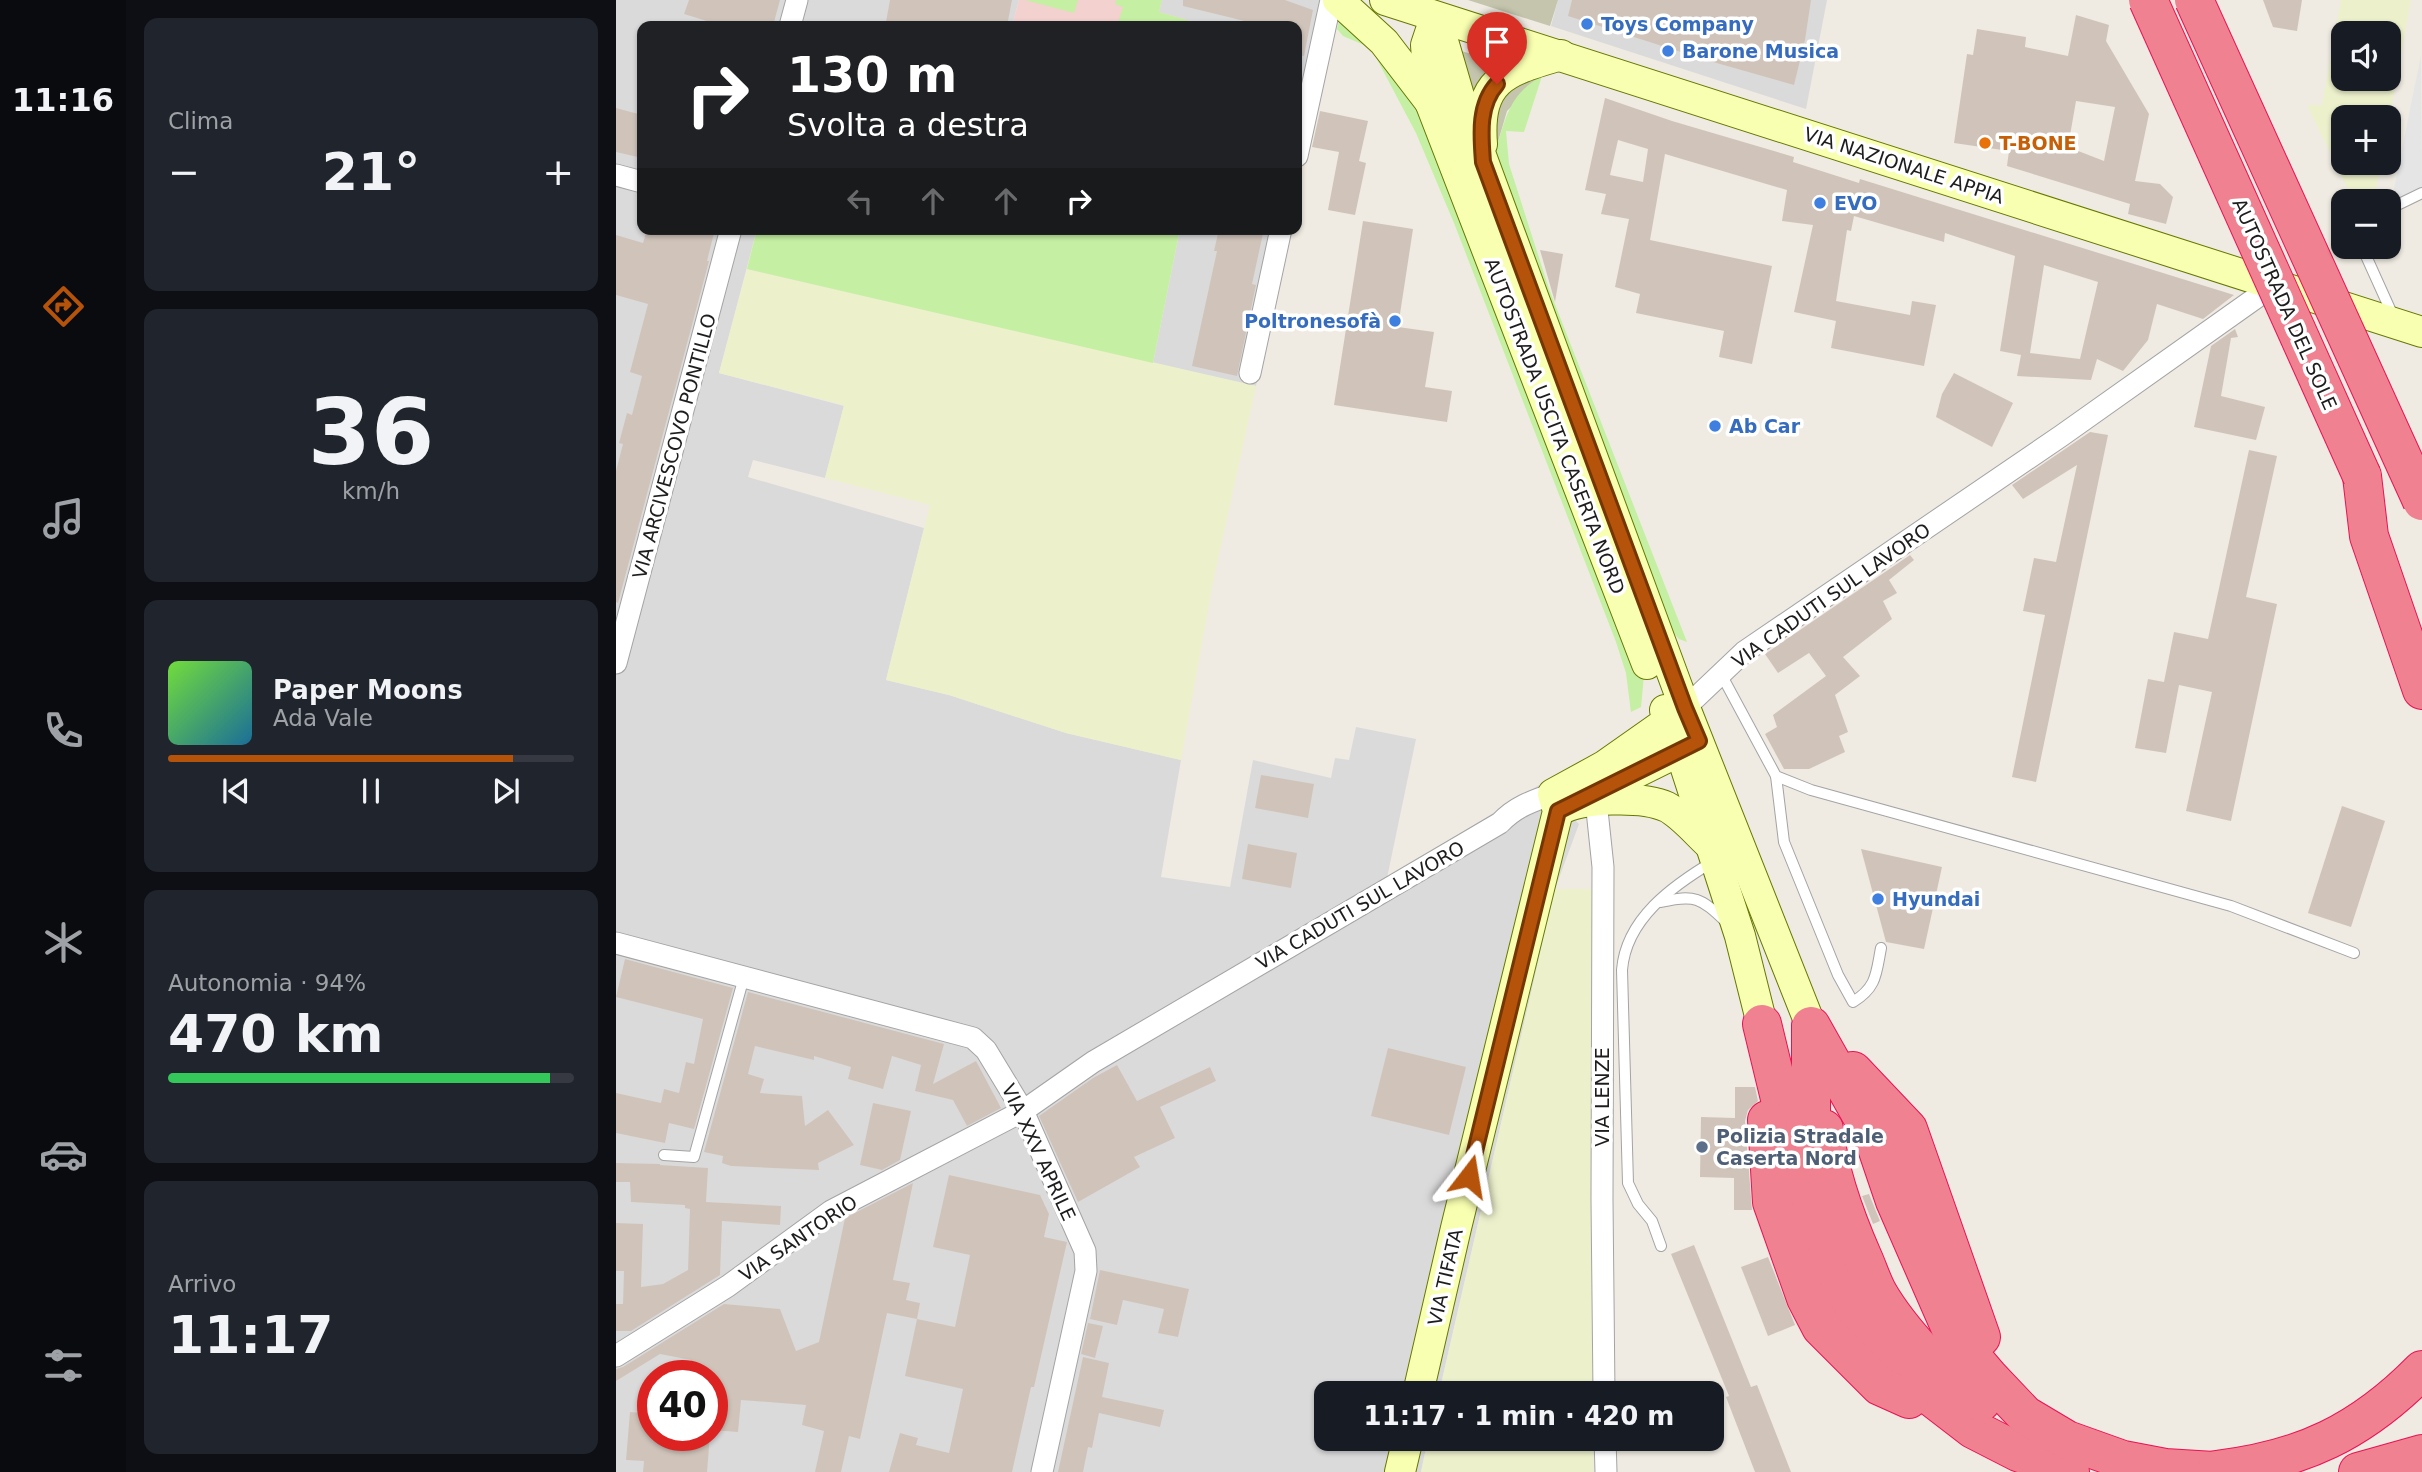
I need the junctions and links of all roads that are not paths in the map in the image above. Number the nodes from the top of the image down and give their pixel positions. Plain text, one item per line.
1 (797, 0) edge
2 (1331, 0) edge
3 (1338, 0) edge
4 (1385, 0) edge
5 (2148, 0) edge
6 (2194, 0) edge
7 (1436, 17) junction
8 (791, 21) edge
9 (1561, 55) junction
10 (1430, 102) junction
11 (1302, 133) edge
12 (1483, 162) junction
13 (616, 175) edge
14 (637, 181) edge
15 (2422, 192) edge
16 (2401, 203) edge
17 (729, 235) edge
18 (1280, 235) edge
19 (2369, 259) edge
20 (2274, 285) junction
21 (2409, 328) edge
22 (1250, 373) dead end
23 (2362, 476) junction
24 (2422, 501) edge
25 (2422, 608) edge
26 (616, 663) edge
27 (1721, 674) junction
28 (2422, 690) edge
29 (1678, 734) junction
30 (1776, 776) junction
31 (1583, 793) junction
32 (1712, 853) junction
33 (1658, 903) junction
34 (1740, 936) junction
35 (616, 943) edge
36 (1881, 948) dead end
37 (2354, 953) dead end
38 (1770, 955) dead end
39 (744, 977) junction
40 (1788, 1022) junction
41 (1023, 1111) junction
42 (664, 1155) dead end
43 (1661, 1246) dead end
44 (616, 1356) edge
45 (2422, 1370) edge
46 (1421, 1381) edge
47 (1604, 1381) edge
48 (2025, 1415) junction
49 (1405, 1451) edge
50 (1605, 1451) edge
51 (2422, 1454) edge
52 (2223, 1471) edge
53 (2356, 1471) edge
54 (1042, 1472) edge
55 (1400, 1472) edge
56 (1606, 1472) edge
57 (2070, 1472) edge

1 - 8 street
2 - 11 street
3 - 10 main road
4 - 7 main road, VIA NAZIONALE APPIA
5 - 23 highway, AUTOSTRADA DEL SOLE, bridge
6 - 24 highway, bridge
7 - 9 main road, VIA NAZIONALE APPIA
7 - 10 main road
7 - 12 main road, AUTOSTRADA USCITA CASERTA NORD
9 - 12 main road
9 - 20 main road, VIA NAZIONALE APPIA
10 - 29 main road, AUTOSTRADA USCITA CASERTA NORD
12 - 29 main road, AUTOSTRADA USCITA CASERTA NORD
13 - 14 street
15 - 16 lane
17 - 26 street, VIA ARCIVESCOVO PONTILLO
18 - 22 street
19 - 21 lane
20 - 21 main road, VIA NAZIONALE APPIA
20 - 27 street, VIA CADUTI SUL LAVORO
23 - 25 highway, AUTOSTRADA DEL SOLE
23 - 28 highway
27 - 29 street, VIA CADUTI SUL LAVORO
27 - 30 lane
29 - 31 main road
29 - 32 main road, AUTOSTRADA USCITA CASERTA NORD
29 - 40 main road
30 - 36 lane
30 - 37 lane
31 - 32 main road, AUTOSTRADA USCITA CASERTA NORD
31 - 41 street, VIA CADUTI SUL LAVORO
31 - 46 main road, VIA TIFATA
31 - 47 street, VIA LENZE
32 - 33 lane
32 - 34 main road, AUTOSTRADA USCITA CASERTA NORD
32 - 38 lane
33 - 34 lane
33 - 43 lane
34 - 40 main road, AUTOSTRADA USCITA CASERTA NORD
35 - 39 street, VIA XXV APRILE
39 - 41 street, VIA XXV APRILE
39 - 42 lane
40 - 48 highway
40 - 48 highway
40 - 57 highway
41 - 44 street, VIA SANTORIO
41 - 54 street, VIA XXV APRILE
45 - 52 highway
48 - 52 highway
49 - 55 main road
50 - 56 street
51 - 53 highway

